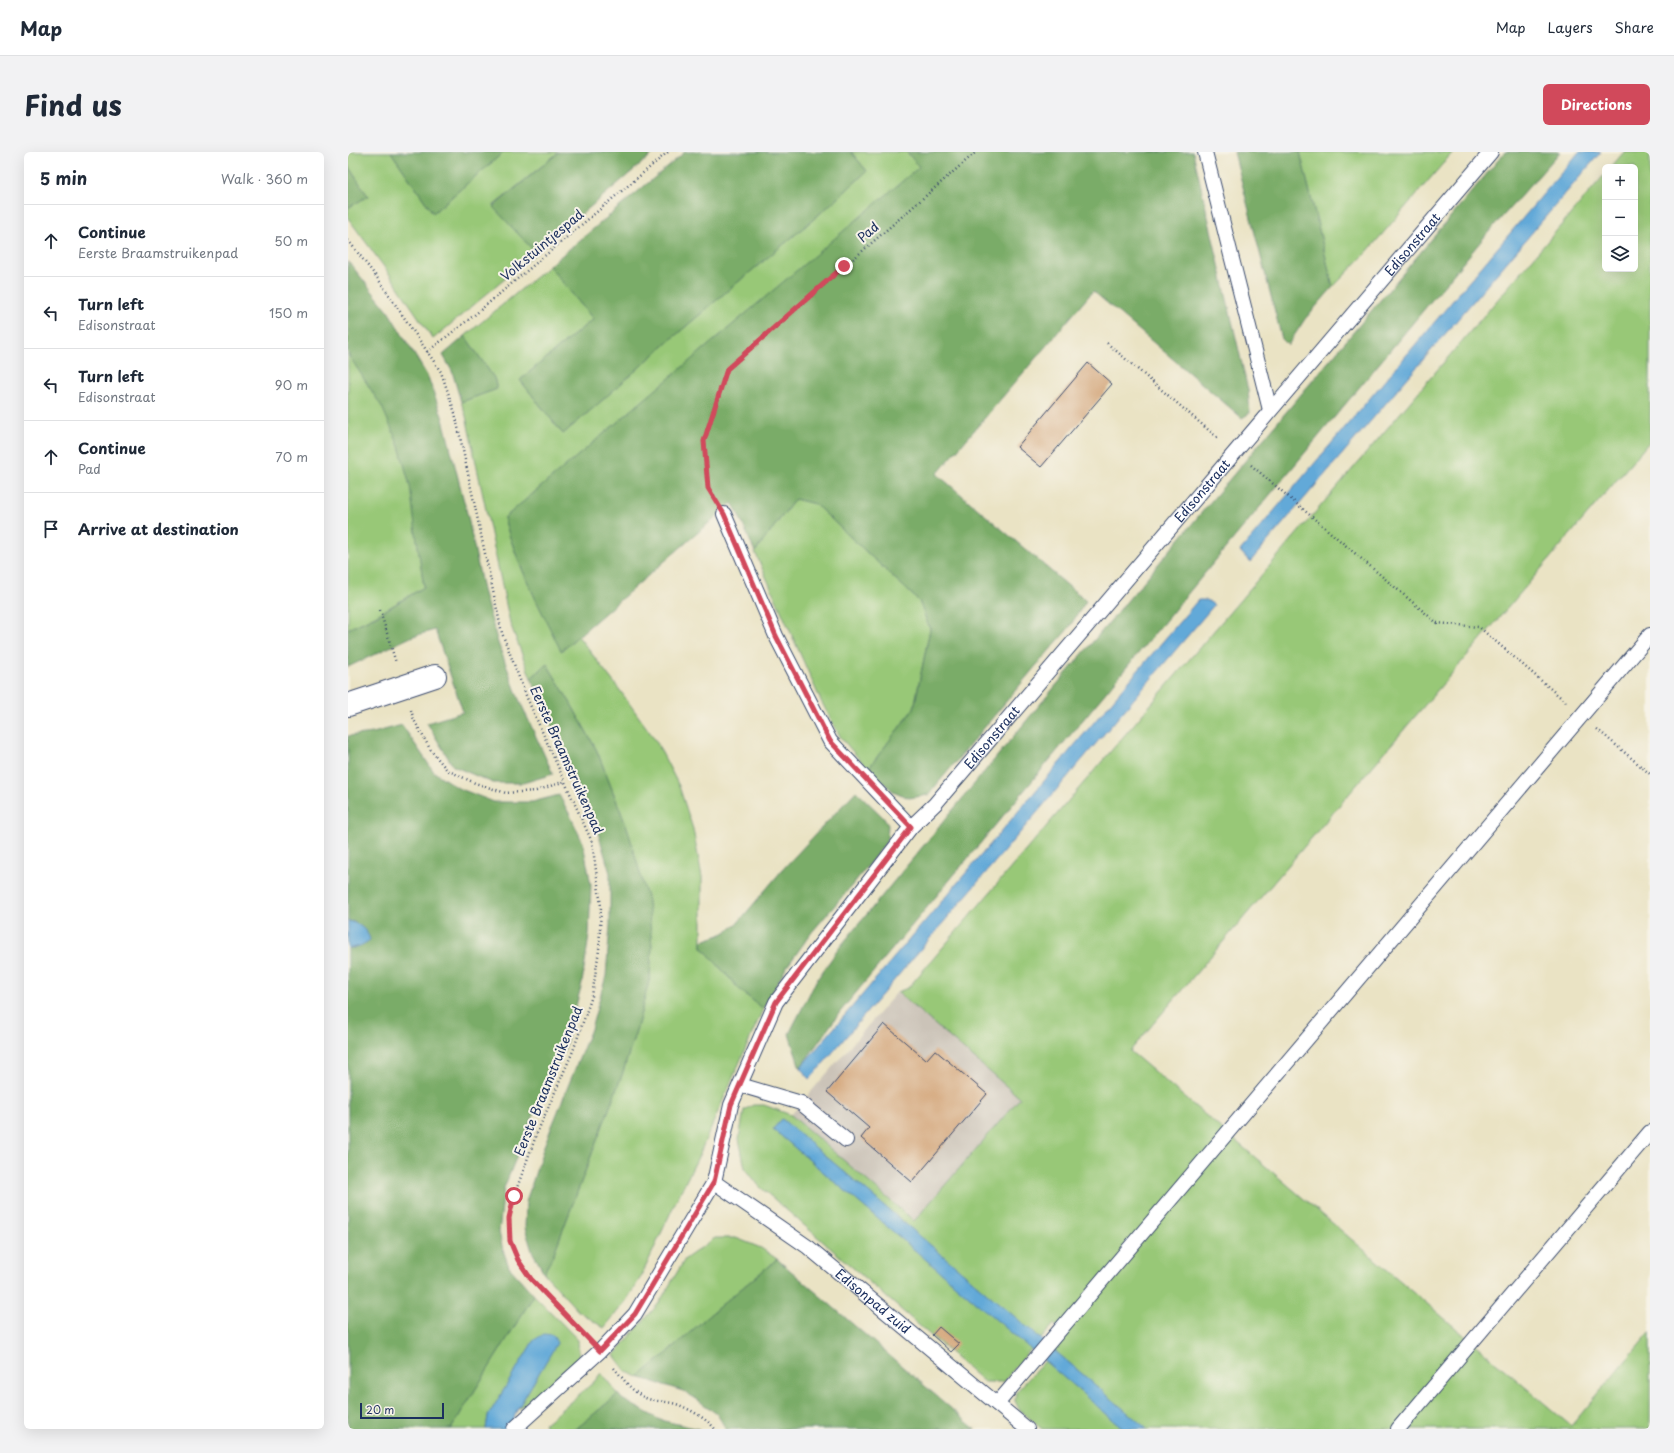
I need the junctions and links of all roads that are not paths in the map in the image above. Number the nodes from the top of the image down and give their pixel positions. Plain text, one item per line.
1 (1206, 152) edge
2 (1491, 152) edge
3 (1270, 410) junction
4 (724, 514) road end
5 (1650, 635) edge
6 (435, 676) dead end
7 (348, 704) edge
8 (911, 827) junction
9 (740, 1085) junction
10 (1650, 1132) edge
11 (846, 1140) dead end
12 (714, 1182) junction
13 (997, 1404) junction
14 (518, 1426) edge
15 (1027, 1429) edge
16 (1398, 1429) edge

1 - 3 lane
2 - 3 lane, Edisonstraat
3 - 8 lane, Edisonstraat
4 - 8 lane
5 - 13 lane
6 - 7 street
8 - 9 lane, Edisonstraat
9 - 11 lane
9 - 12 lane, Edisonstraat
10 - 16 lane
12 - 13 lane, Edisonpad zuid
12 - 14 lane, Edisonstraat
13 - 15 lane, Edisonpad zuid

